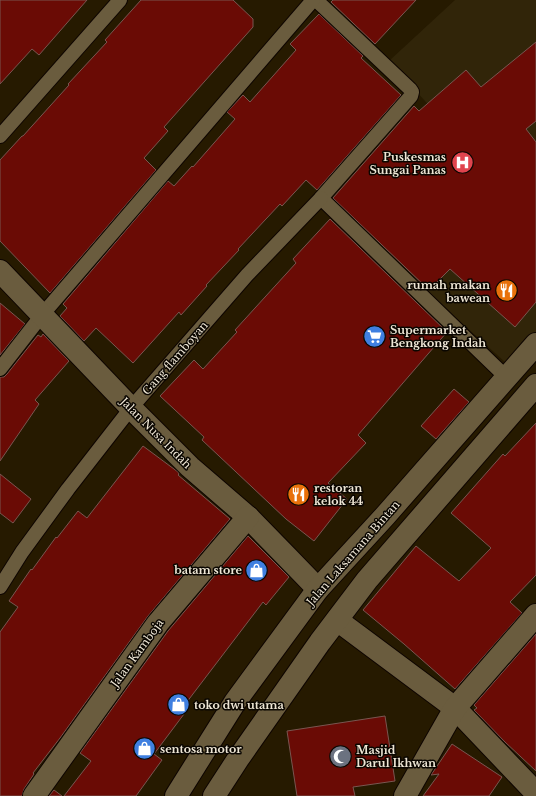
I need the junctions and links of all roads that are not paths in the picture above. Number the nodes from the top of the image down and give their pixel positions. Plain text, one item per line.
1 (120, 0) edge
2 (313, 0) edge
3 (316, 0) edge
4 (0, 136) edge
5 (321, 198) junction
6 (0, 271) edge
7 (42, 315) junction
8 (536, 344) edge
9 (0, 368) edge
10 (506, 377) junction
11 (536, 386) edge
12 (131, 408) junction
13 (248, 517) junction
14 (0, 587) edge
15 (318, 589) junction
16 (536, 615) edge
17 (337, 620) junction
18 (455, 708) junction
19 (536, 793) edge
20 (34, 796) edge
21 (176, 796) edge
22 (214, 796) edge
23 (404, 796) edge

1 - 4 lane
2 - 7 lane
3 - 5 lane, Gang flamboyan
5 - 10 lane
5 - 12 lane, Gang flamboyan
6 - 7 street, Jalan Nusa Indah
7 - 9 lane
7 - 12 street, Jalan Nusa Indah
8 - 10 street, Jalan Laksamana Bintan
10 - 15 street, Jalan Laksamana Bintan
11 - 17 street
12 - 13 street, Jalan Nusa Indah
12 - 14 lane, Gang flamboyan
13 - 15 street, Jalan Nusa Indah
13 - 20 street, Jalan Kamboja
15 - 21 street, Jalan Laksamana Bintan
16 - 18 street
17 - 18 street
17 - 22 street
18 - 19 street
18 - 23 street

